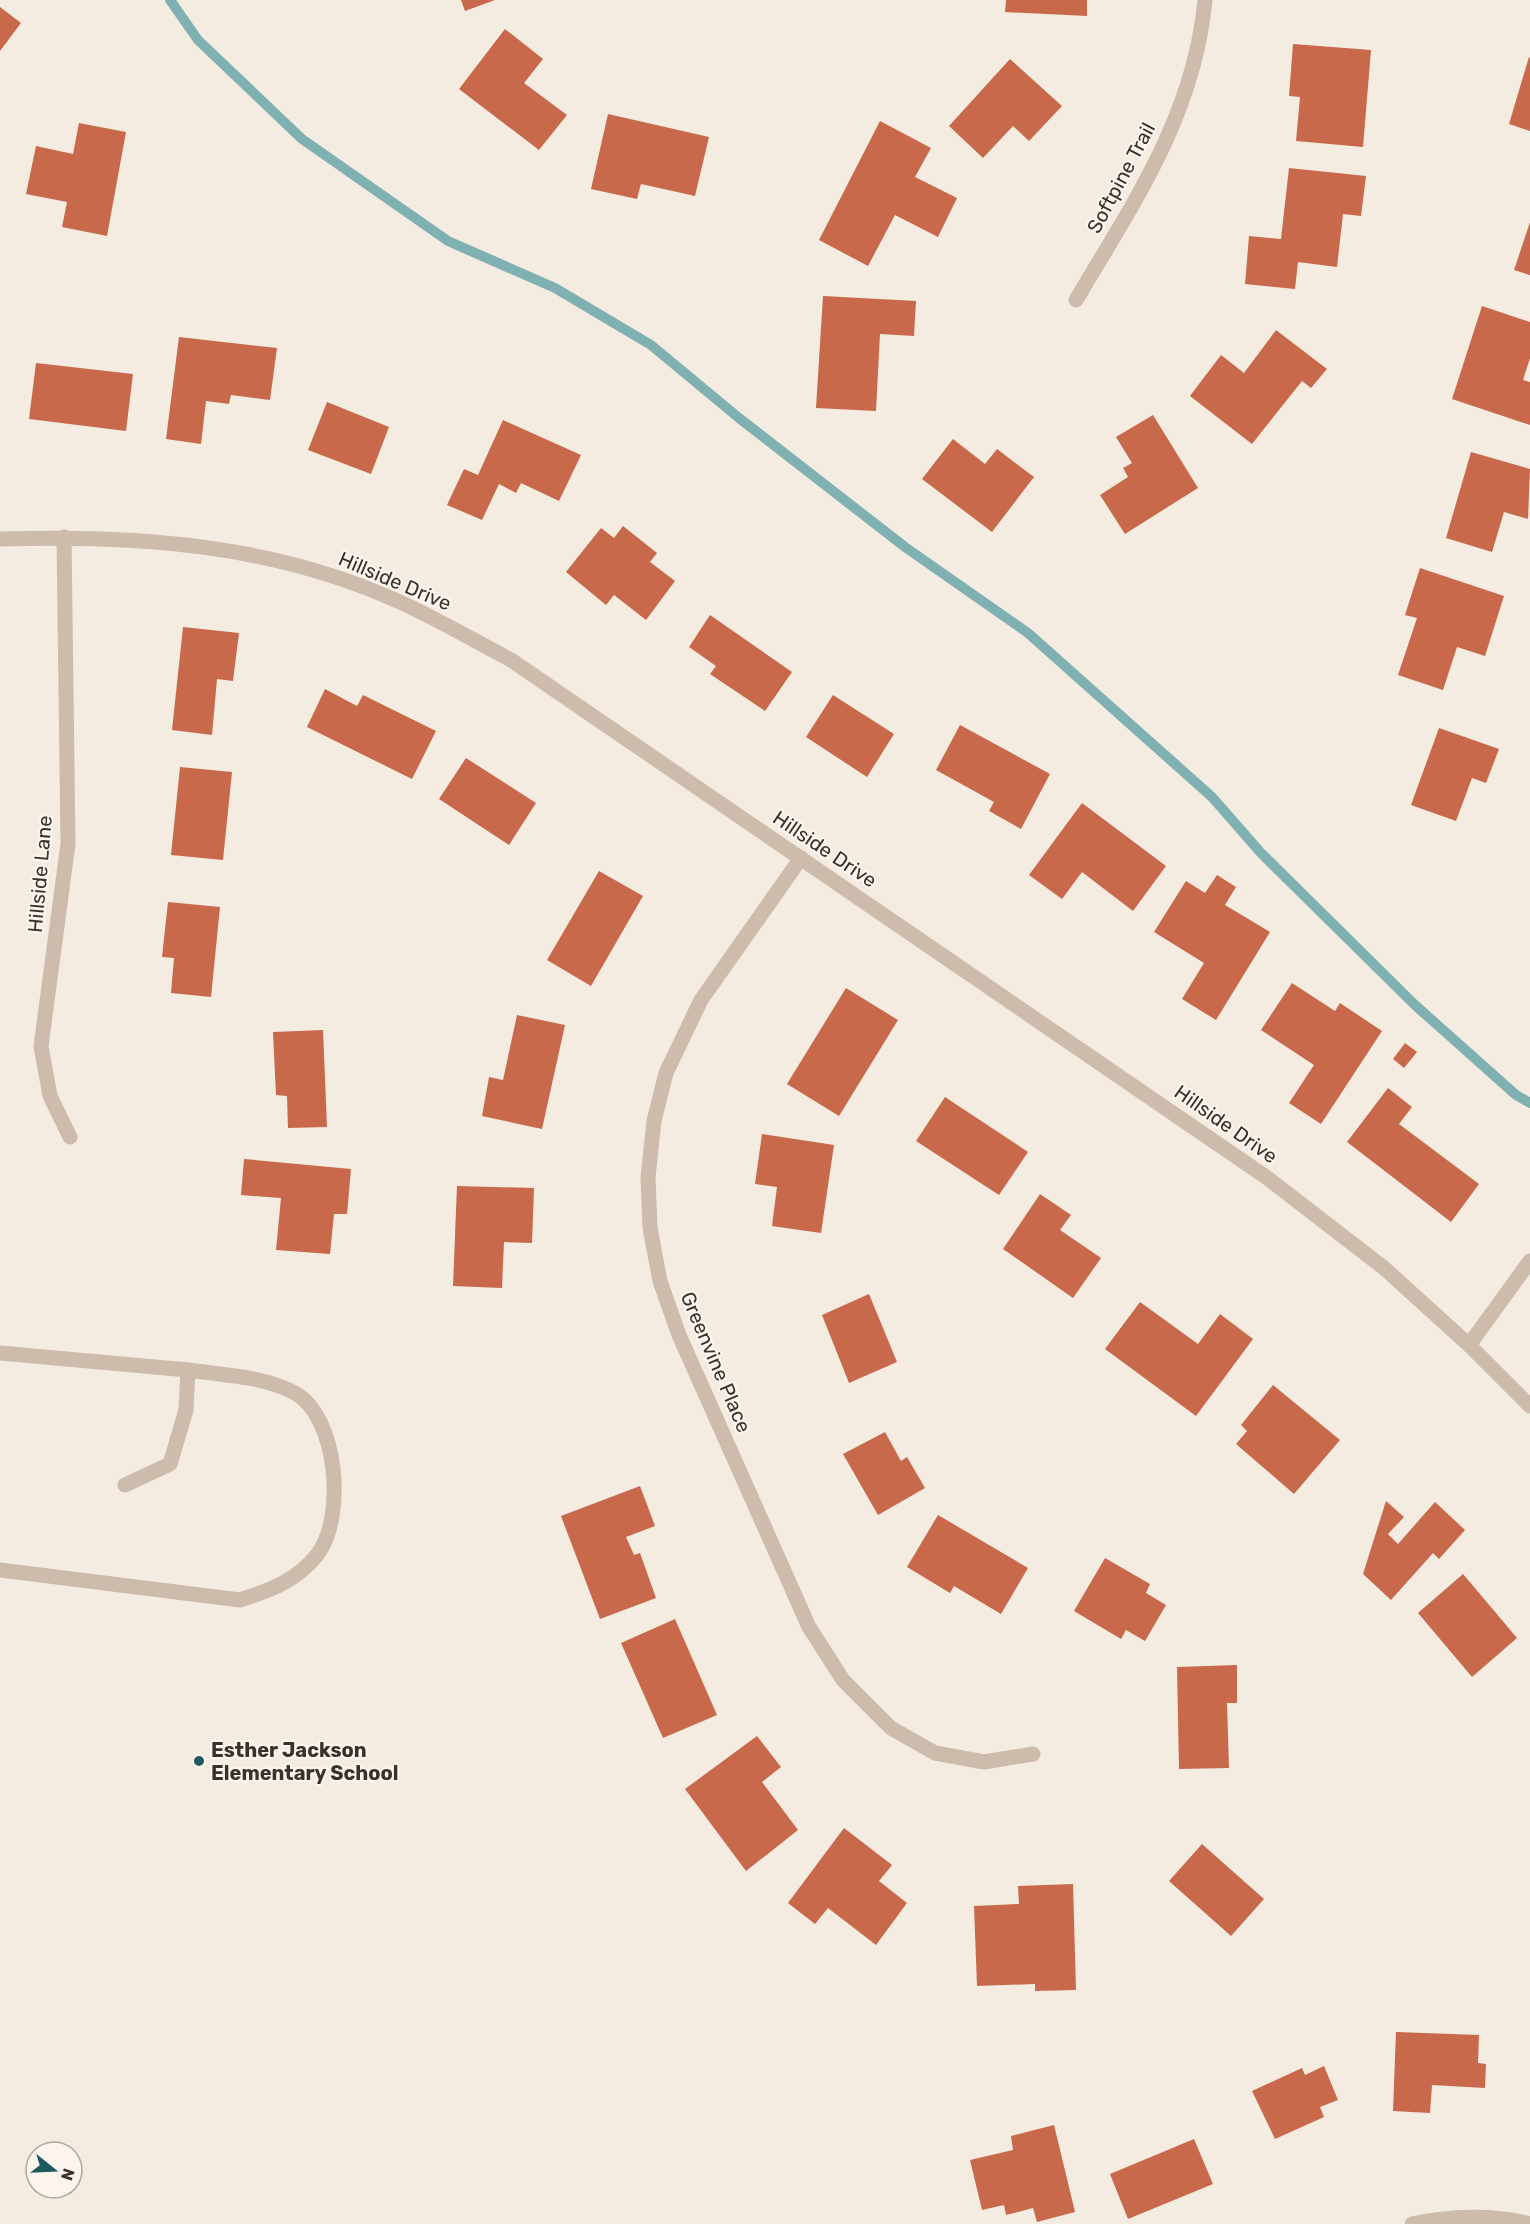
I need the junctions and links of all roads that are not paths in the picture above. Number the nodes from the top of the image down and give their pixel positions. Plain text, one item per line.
1 (1205, 0) edge
2 (1076, 300) dead end
3 (63, 537) junction
4 (0, 539) edge
5 (801, 858) junction
6 (70, 1137) dead end
7 (1530, 1261) edge
8 (1469, 1345) junction
9 (0, 1353) edge
10 (188, 1370) junction
11 (1530, 1406) edge
12 (125, 1485) dead end
13 (0, 1570) edge
14 (1033, 1754) dead end
15 (1412, 2224) edge
16 (1530, 2224) edge

1 - 2 street, Softpine Trail
3 - 4 street, Hillside Drive
3 - 5 street, Hillside Drive
3 - 6 street, Hillside Lane
5 - 8 street, Hillside Drive
5 - 14 street, Greenvine Place
7 - 8 street
8 - 11 street, Hillside Drive
9 - 10 street
10 - 12 street
10 - 13 street
15 - 16 street

